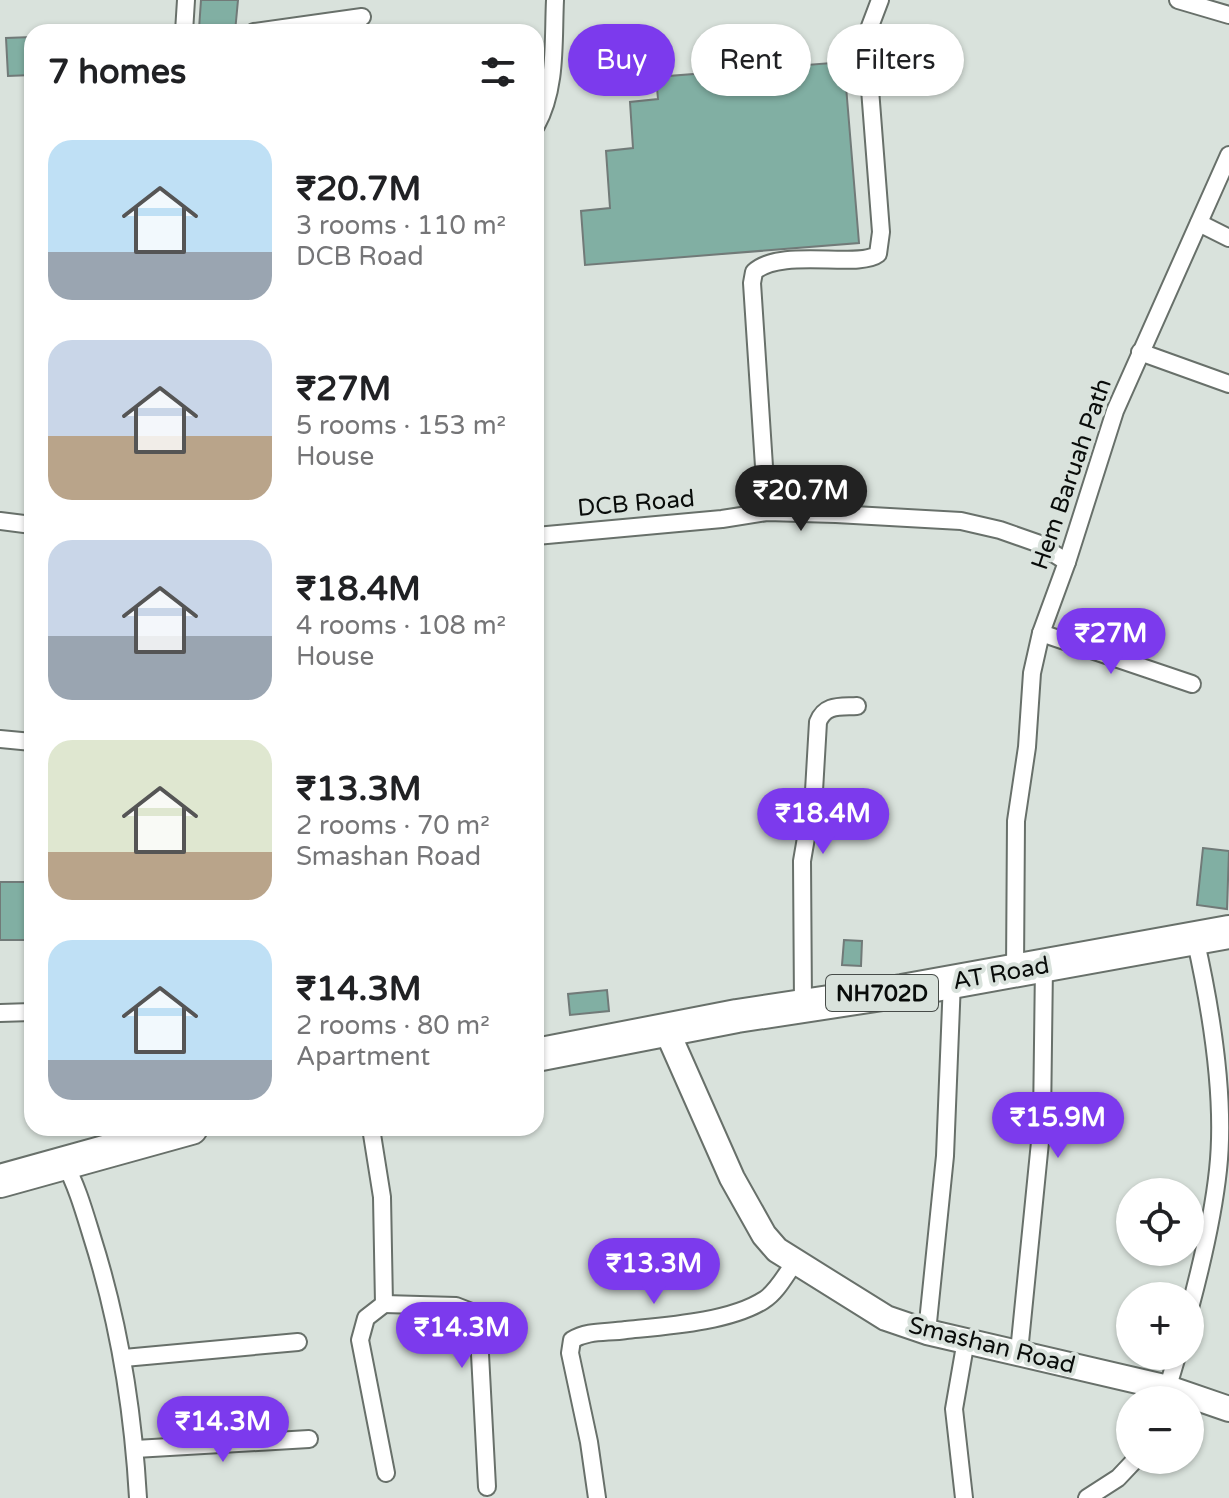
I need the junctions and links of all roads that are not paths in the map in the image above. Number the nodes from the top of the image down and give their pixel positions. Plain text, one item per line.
1 (186, 0) edge
2 (555, 0) edge
3 (880, 0) edge
4 (1178, 0) edge
5 (1229, 15) edge
6 (362, 17) dead end
7 (184, 24) edge
8 (312, 24) edge
9 (544, 111) edge
10 (1229, 155) edge
11 (1199, 223) junction
12 (1229, 238) edge
13 (1140, 352) junction
14 (1229, 384) edge
15 (767, 512) junction
16 (0, 521) edge
17 (24, 524) edge
18 (544, 535) edge
19 (1067, 562) junction
20 (1041, 633) junction
21 (1192, 684) dead end
22 (857, 706) dead end
23 (0, 739) edge
24 (24, 741) edge
25 (1229, 932) edge
26 (1195, 938) junction
27 (1029, 967) junction
28 (952, 981) junction
29 (803, 1005) junction
30 (24, 1012) edge
31 (0, 1013) edge
32 (666, 1029) junction
33 (544, 1053) edge
34 (161, 1136) edge
35 (372, 1136) edge
36 (64, 1162) junction
37 (0, 1181) edge
38 (795, 1262) junction
39 (1197, 1282) edge
40 (384, 1304) junction
41 (927, 1332) junction
42 (966, 1340) junction
43 (298, 1342) dead end
44 (1019, 1352) junction
45 (124, 1358) junction
46 (1138, 1386) edge
47 (1204, 1403) edge
48 (1229, 1409) edge
49 (309, 1439) dead end
50 (135, 1449) junction
51 (386, 1473) dead end
52 (1122, 1474) edge
53 (487, 1487) dead end
54 (138, 1498) edge
55 (597, 1498) edge
56 (964, 1498) edge
57 (1087, 1498) edge

1 - 7 street
2 - 9 street
3 - 15 street
4 - 5 street
6 - 8 street
10 - 11 street, Hem Baruah Path
11 - 12 street
11 - 13 street, Hem Baruah Path
13 - 14 street
13 - 19 street, Hem Baruah Path
15 - 18 street, DCB Road
15 - 19 street, DCB Road
16 - 17 street
19 - 20 street, Hem Baruah Path
20 - 21 street
20 - 27 street, Hem Baruah Path
22 - 29 street
23 - 24 street
25 - 26 highway, AT Road / NH702D
26 - 27 highway, AT Road / NH702D
26 - 39 street
27 - 28 highway, AT Road / NH702D
27 - 44 street, Hem Baruah Path
28 - 29 highway, AT Road / NH702D
28 - 41 street
29 - 32 highway, AT Road / NH702D
30 - 31 street
32 - 33 highway, AT Road / NH702D
32 - 38 street, Smashan Road
34 - 36 highway
35 - 40 street
36 - 37 highway
36 - 45 street
38 - 41 street, Smashan Road
38 - 55 street
40 - 51 street
40 - 53 street
41 - 42 street, Smashan Road
42 - 44 street, Smashan Road
42 - 56 street
43 - 45 street
44 - 46 street, Smashan Road
45 - 50 street
47 - 48 street, Smashan Road
49 - 50 street
50 - 54 street
52 - 57 street

